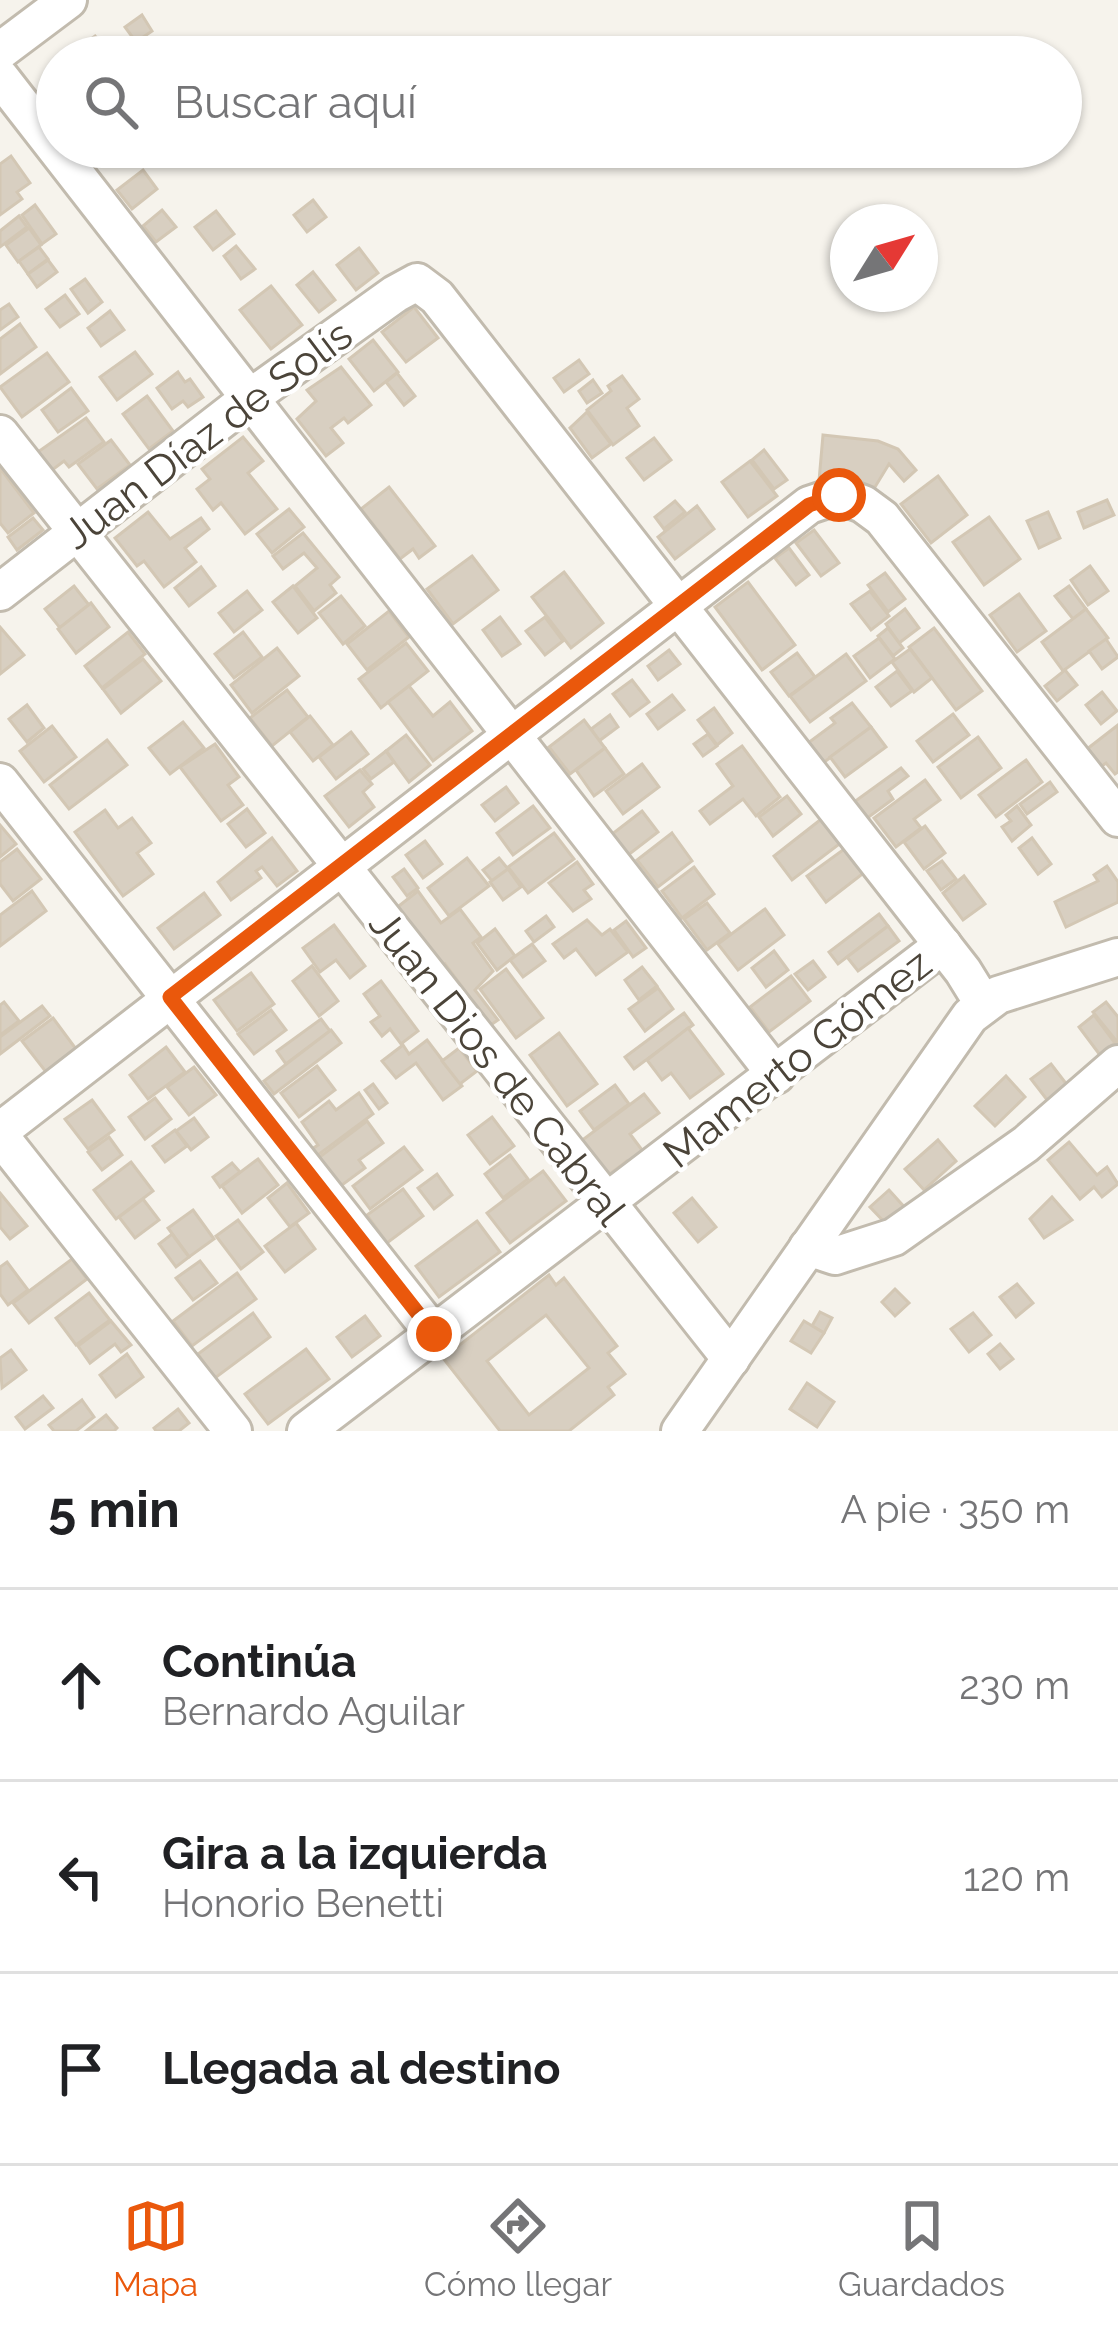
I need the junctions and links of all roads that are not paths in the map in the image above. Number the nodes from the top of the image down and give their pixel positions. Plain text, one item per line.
1 (68, 0) edge
2 (0, 51) edge
3 (0, 77) edge
4 (36, 123) edge
5 (71, 168) edge
6 (251, 397) junction
7 (0, 434) edge
8 (78, 530) junction
9 (0, 592) edge
10 (678, 603) junction
11 (510, 735) junction
12 (0, 782) edge
13 (1118, 818) edge
14 (340, 868) junction
15 (943, 945) junction
16 (1118, 957) edge
17 (170, 997) junction
18 (984, 1006) junction
19 (1118, 1064) edge
20 (776, 1075) junction
21 (0, 1133) edge
22 (607, 1204) junction
23 (808, 1247) junction
24 (434, 1334) junction
25 (730, 1359) junction
26 (233, 1431) edge
27 (306, 1431) edge
28 (680, 1431) edge

1 - 2 street
3 - 4 street
5 - 6 street
6 - 8 street, Juan Díaz de Solís
6 - 10 street, Juan Díaz de Solís
6 - 11 street
7 - 8 street, Juan Dios de Cabral
8 - 9 street, Juan Díaz de Solís
8 - 14 street, Juan Dios de Cabral
10 - 11 street
10 - 13 street
10 - 15 street
11 - 14 street
11 - 20 street
12 - 17 street
14 - 17 street
14 - 22 street, Juan Dios de Cabral
15 - 18 street
15 - 20 street, Mamerto Gómez
16 - 18 street
17 - 21 street
17 - 24 street
18 - 23 street
19 - 23 street
20 - 22 street, Mamerto Gómez
21 - 26 street
22 - 24 street, Mamerto Gómez
22 - 25 street, Juan Dios de Cabral
23 - 25 street
24 - 27 street, Mamerto Gómez
25 - 28 street

